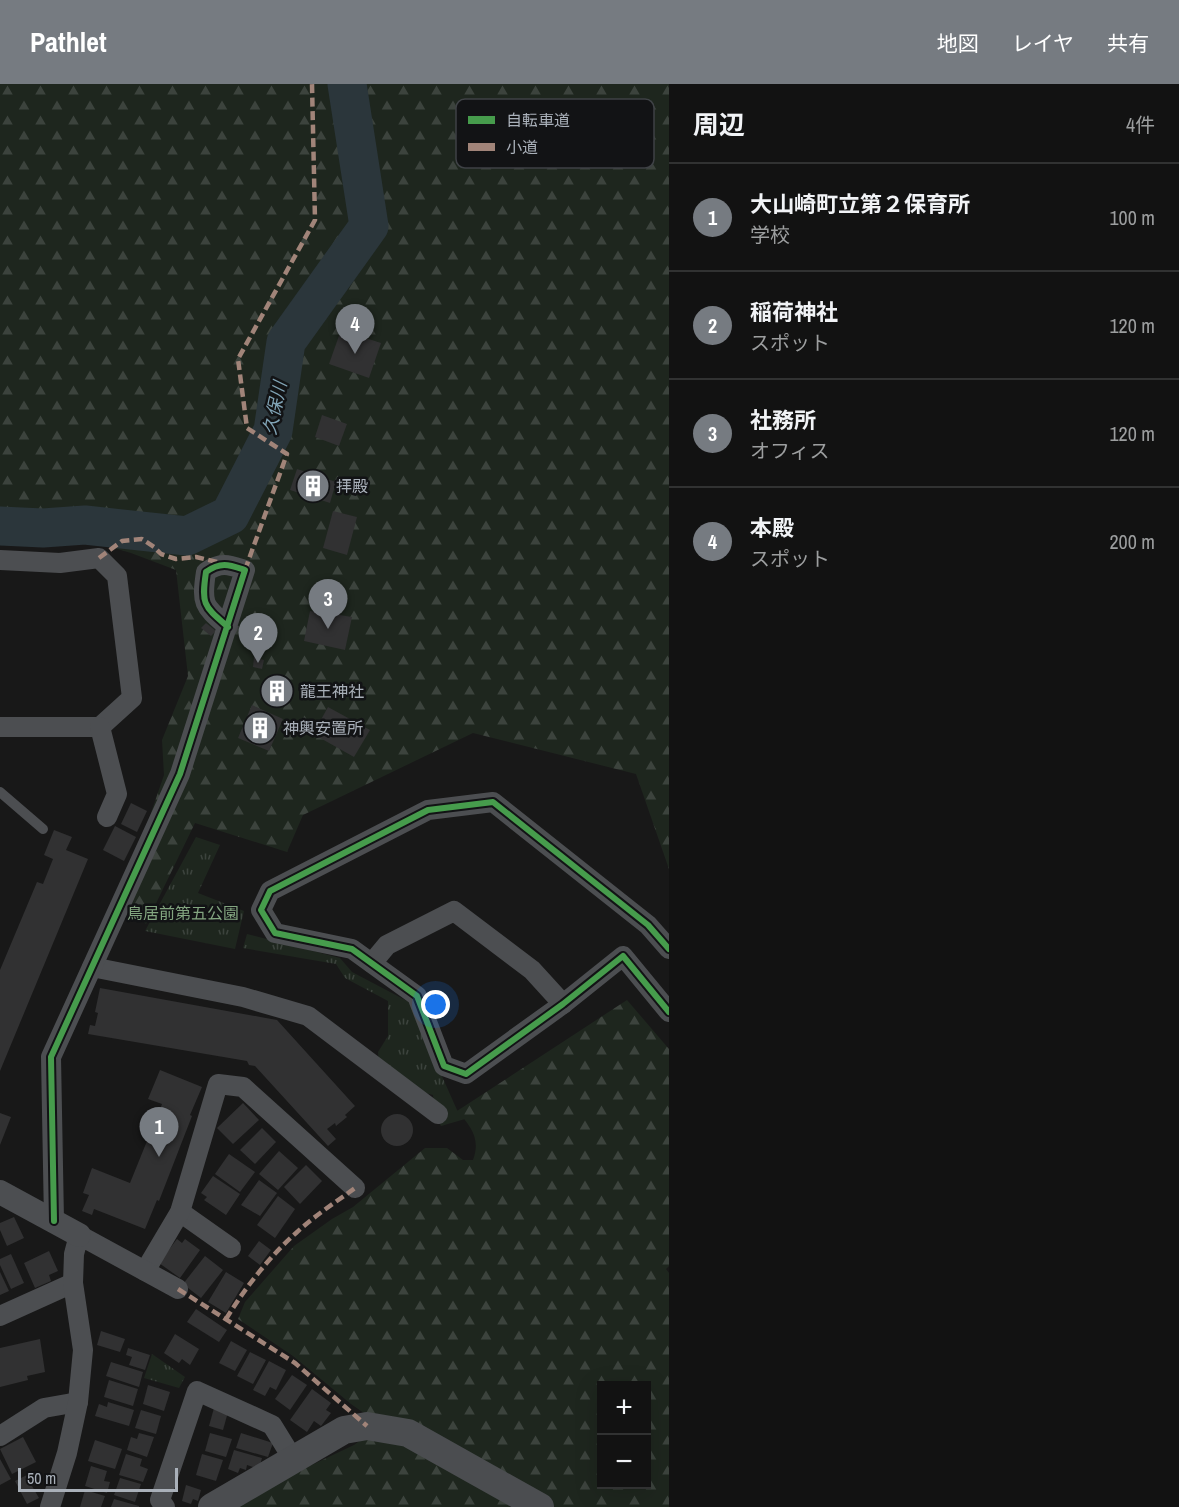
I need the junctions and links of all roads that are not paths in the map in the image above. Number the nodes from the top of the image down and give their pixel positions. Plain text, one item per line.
1 (0, 560) edge
2 (228, 627) dead end
3 (0, 727) edge
4 (100, 727) junction
5 (0, 792) edge
6 (107, 817) dead end
7 (43, 828) dead end
8 (669, 949) edge
9 (372, 963) junction
10 (92, 967) junction
11 (563, 1004) junction
12 (669, 1011) edge
13 (438, 1114) dead end
14 (355, 1188) dead end
15 (0, 1192) edge
16 (180, 1212) junction
17 (54, 1221) junction
18 (79, 1235) junction
19 (231, 1248) dead end
20 (145, 1272) junction
21 (73, 1283) junction
22 (178, 1289) dead end
23 (0, 1316) edge
24 (78, 1402) junction
25 (0, 1436) edge
26 (293, 1459) junction
27 (50, 1507) edge
28 (165, 1507) edge
29 (212, 1507) edge
30 (540, 1507) edge

1 - 4 street
2 - 10 street
3 - 4 street
4 - 6 street
5 - 7 lane
8 - 9 street
9 - 11 street
9 - 11 street
10 - 13 street
10 - 17 street
11 - 12 street
14 - 16 street
15 - 17 street
16 - 19 street
16 - 20 street
17 - 18 street
18 - 20 street
18 - 21 street
20 - 22 street
21 - 23 street
21 - 24 street
24 - 25 street
24 - 27 street
26 - 28 street
26 - 29 main road
26 - 30 main road

